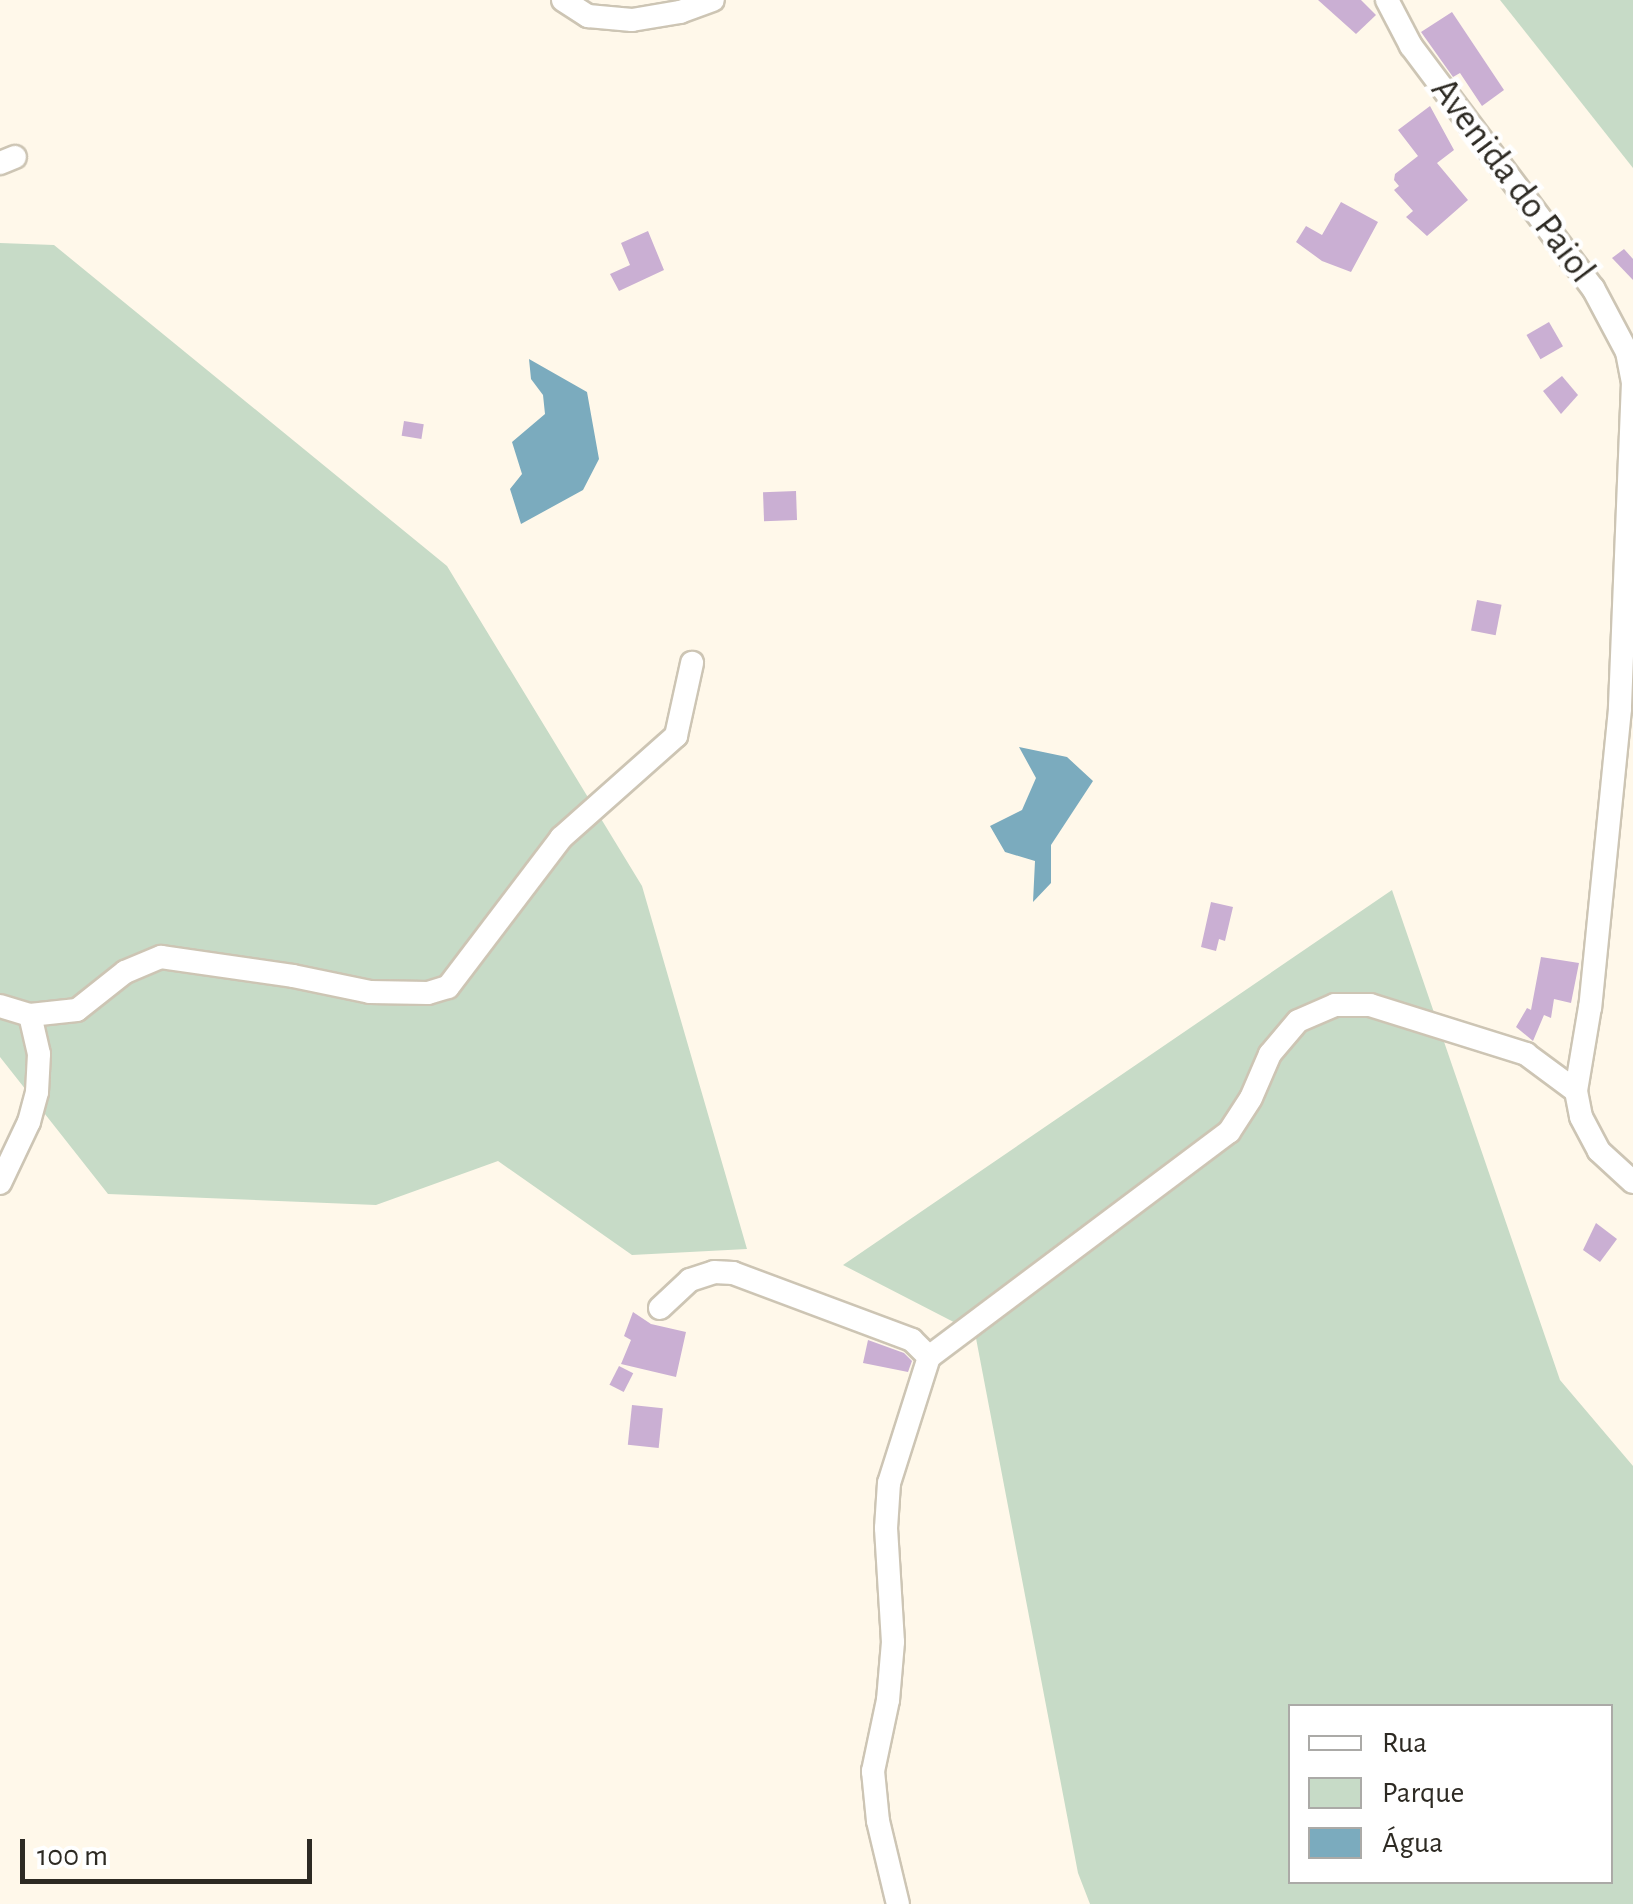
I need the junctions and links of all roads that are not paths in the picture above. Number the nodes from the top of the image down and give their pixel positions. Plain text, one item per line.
1 (563, 0) edge
2 (712, 0) edge
3 (1387, 0) edge
4 (692, 663) dead end
5 (0, 1006) edge
6 (30, 1015) junction
7 (1576, 1091) junction
8 (1633, 1182) edge
9 (0, 1183) edge
10 (660, 1308) dead end
11 (929, 1357) junction
12 (898, 1904) edge

1 - 2 street
3 - 7 street, Avenida do Paiol
4 - 6 street
5 - 6 street
6 - 9 street
7 - 8 street, Avenida do Paiol
7 - 11 street
10 - 11 street
11 - 12 street

